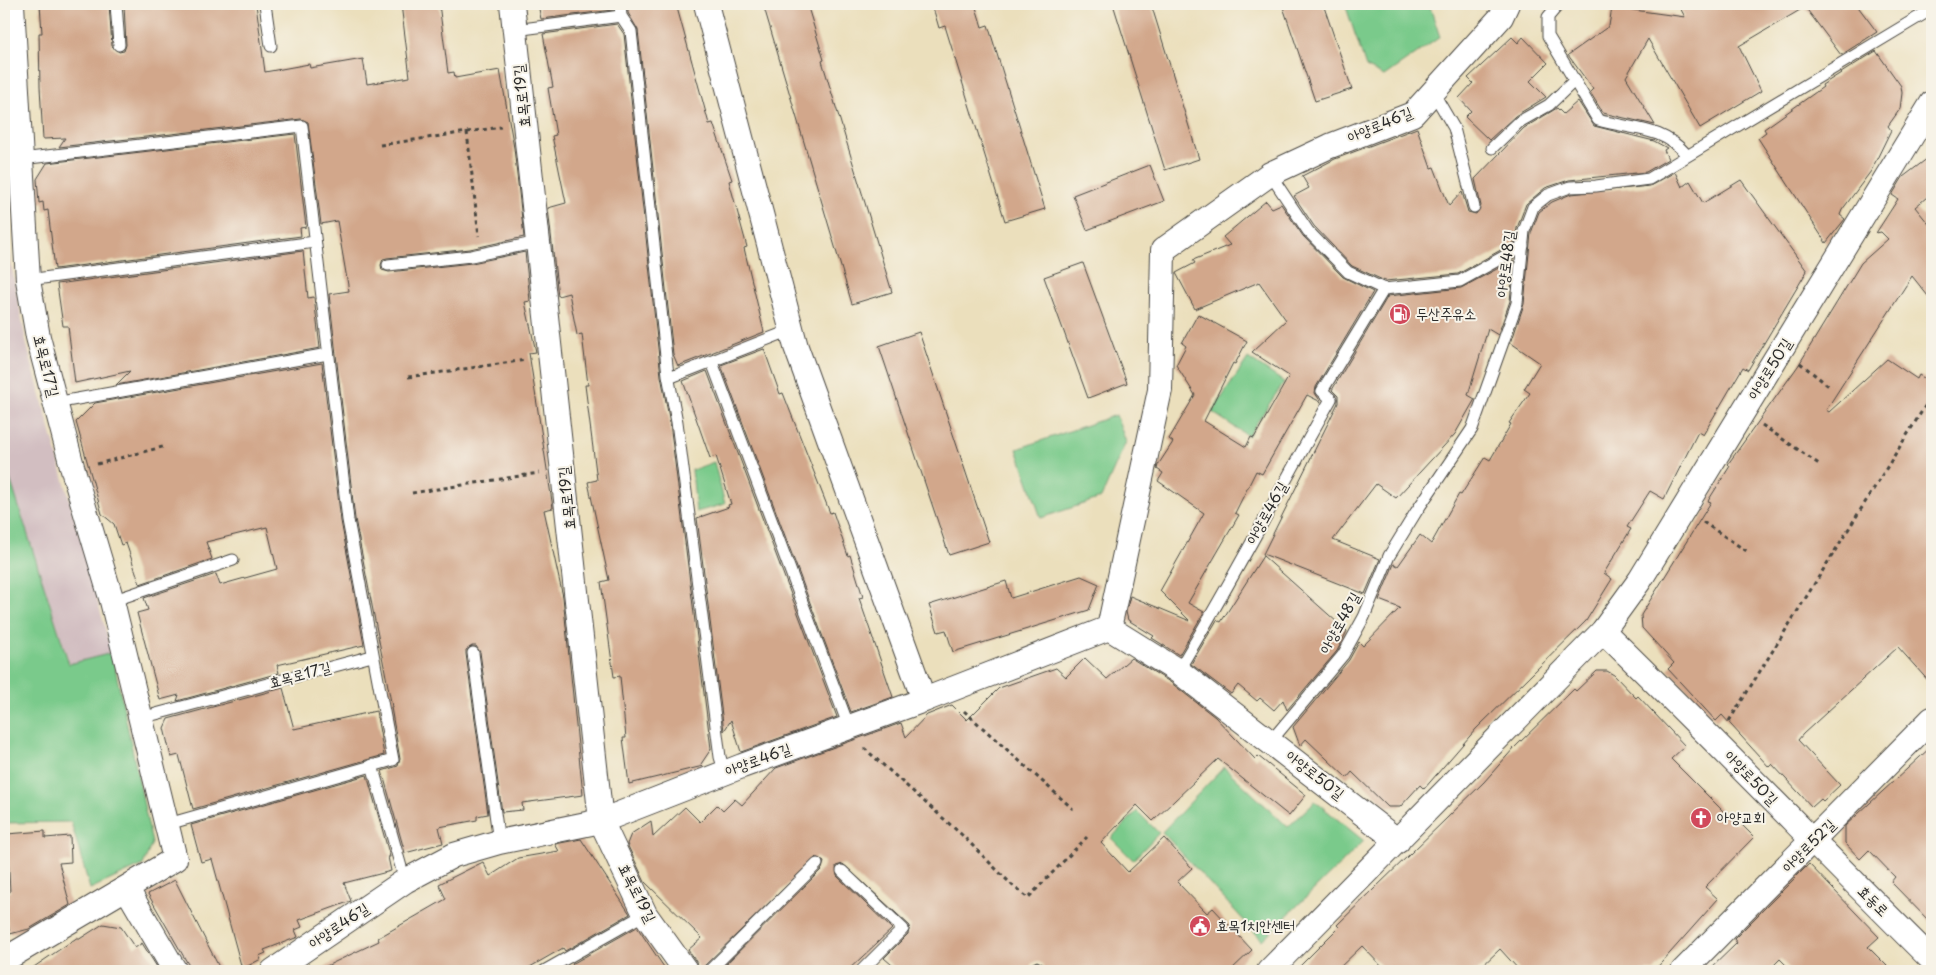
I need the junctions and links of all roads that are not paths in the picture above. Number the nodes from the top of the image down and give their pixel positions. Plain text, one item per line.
1 (12, 4) edge
2 (116, 4) edge
3 (265, 4) edge
4 (512, 4) edge
5 (620, 4) edge
6 (706, 4) edge
7 (1507, 4) edge
8 (1559, 4) edge
9 (1932, 9) edge
10 (622, 16) junction
11 (515, 30) junction
12 (119, 44) dead end
13 (271, 46) dead end
14 (1574, 80) junction
15 (1433, 92) junction
16 (1932, 103) edge
17 (1492, 148) dead end
18 (1687, 155) junction
19 (21, 159) junction
20 (1270, 174) junction
21 (1474, 207) dead end
22 (315, 242) junction
23 (538, 242) junction
24 (1523, 246) junction
25 (388, 265) dead end
26 (28, 280) junction
27 (1384, 289) junction
28 (791, 330) junction
29 (328, 354) junction
30 (712, 362) junction
31 (669, 378) junction
32 (55, 403) junction
33 (233, 560) dead end
34 (112, 601) junction
35 (1109, 628) junction
36 (1603, 631) junction
37 (473, 653) dead end
38 (372, 656) junction
39 (1178, 671) junction
40 (924, 700) junction
41 (142, 718) junction
42 (1932, 719) edge
43 (846, 728) junction
44 (1271, 741) junction
45 (372, 765) junction
46 (725, 773) junction
47 (601, 821) junction
48 (168, 824) junction
49 (1398, 841) junction
50 (498, 842) junction
51 (1813, 842) junction
52 (817, 864) dead end
53 (842, 872) dead end
54 (405, 881) junction
55 (127, 889) junction
56 (645, 914) junction
57 (4, 960) edge
58 (1932, 960) edge
59 (171, 970) edge
60 (273, 971) edge
61 (544, 971) edge
62 (686, 971) edge
63 (709, 971) edge
64 (861, 971) edge
65 (1269, 971) edge
66 (1683, 971) edge

1 - 19 street, 효목로17길
2 - 12 lane
3 - 13 lane
4 - 11 street, 효목로19길
5 - 10 lane
6 - 28 street
7 - 15 street, 아양로46길
8 - 14 lane
9 - 18 lane, 아양로48길
10 - 11 lane
10 - 31 lane
11 - 23 street, 효목로19길
14 - 17 lane
14 - 18 lane
15 - 20 street, 아양로46길
15 - 21 lane
16 - 36 street, 아양로50길
18 - 24 lane, 아양로48길
19 - 22 lane
19 - 26 street, 효목로17길
20 - 27 lane
20 - 35 street, 아양로46길
22 - 26 lane
22 - 29 lane
23 - 25 lane
23 - 47 street, 효목로19길
24 - 27 lane
24 - 44 lane, 아양로48길
26 - 32 street, 효목로17길
27 - 39 lane, 아양로46길
28 - 30 lane
28 - 40 street
29 - 32 lane
29 - 38 lane
30 - 31 lane
30 - 43 lane
31 - 46 lane
32 - 34 street, 효목로17길
33 - 34 lane
34 - 41 street, 효목로17길
35 - 39 street
35 - 40 street, 아양로46길
36 - 49 street, 아양로50길
36 - 51 street, 아양로50길
37 - 50 lane
38 - 41 lane, 효목로17길
38 - 45 lane
39 - 44 street, 아양로50길
40 - 43 street, 아양로46길
41 - 48 street, 효목로17길
42 - 51 street, 아양로52길
43 - 46 street, 아양로46길
44 - 49 street, 아양로50길
45 - 48 lane
45 - 54 lane
46 - 47 street, 아양로46길
47 - 50 street, 아양로46길
47 - 56 street, 효목로19길
48 - 55 street, 효목로17길
49 - 65 street, 아양로50길
50 - 54 street, 아양로46길
51 - 58 street, 효동로
51 - 66 street, 아양로52길
52 - 63 lane
53 - 64 lane
54 - 60 street, 아양로46길
55 - 57 street, 효목로17길
55 - 59 street
56 - 61 lane
56 - 62 street, 효목로19길

